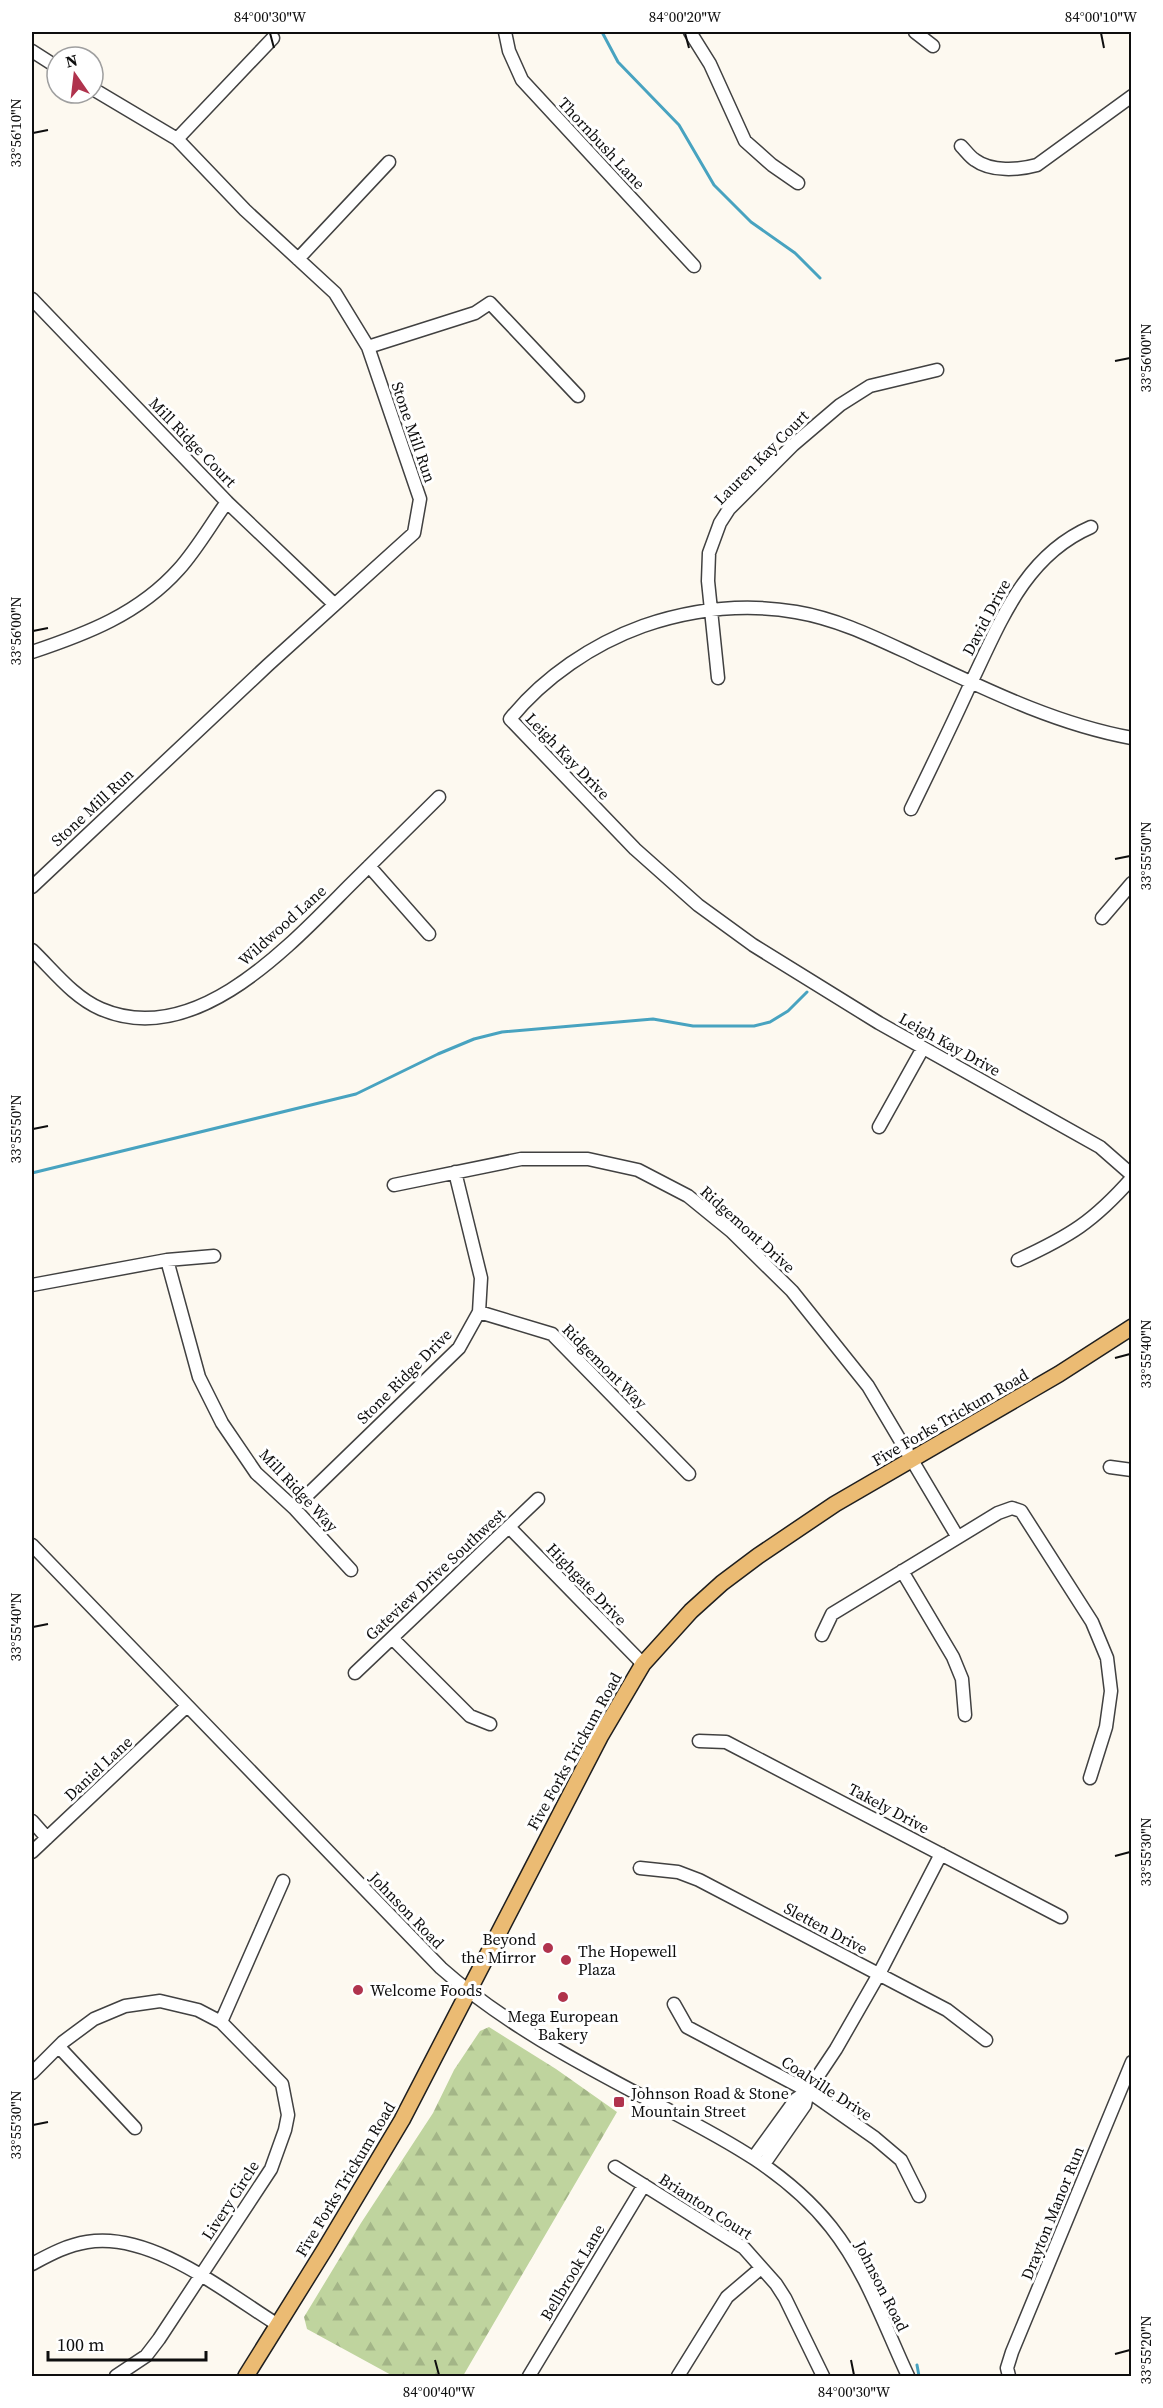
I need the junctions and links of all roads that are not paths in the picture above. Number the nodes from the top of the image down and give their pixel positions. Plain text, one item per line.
1 (505, 32) edge
2 (690, 32) edge
3 (915, 32) edge
4 (273, 38) dead end
5 (933, 46) dead end
6 (32, 51) edge
7 (45, 59) edge
8 (105, 96) edge
9 (1131, 96) edge
10 (177, 140) junction
11 (961, 146) dead end
12 (389, 162) dead end
13 (798, 183) dead end
14 (298, 259) junction
15 (694, 266) dead end
16 (32, 299) edge
17 (368, 347) junction
18 (937, 370) dead end
19 (578, 396) dead end
20 (228, 502) junction
21 (1091, 526) dead end
22 (334, 604) junction
23 (710, 609) junction
24 (32, 652) edge
25 (718, 678) dead end
26 (972, 682) junction
27 (1131, 738) edge
28 (439, 797) dead end
29 (911, 809) dead end
30 (369, 866) junction
31 (1131, 883) edge
32 (32, 887) edge
33 (1102, 918) dead end
34 (429, 934) dead end
35 (32, 950) edge
36 (923, 1048) junction
37 (879, 1127) dead end
38 (455, 1172) junction
39 (1131, 1177) edge
40 (394, 1185) dead end
41 (214, 1256) dead end
42 (167, 1260) junction
43 (1018, 1260) dead end
44 (32, 1285) edge
45 (479, 1312) junction
46 (1131, 1327) edge
47 (911, 1462) junction
48 (1110, 1467) dead end
49 (1131, 1470) edge
50 (689, 1474) dead end
51 (538, 1499) dead end
52 (294, 1508) junction
53 (509, 1527) junction
54 (957, 1536) junction
55 (32, 1545) edge
56 (351, 1570) dead end
57 (902, 1571) junction
58 (822, 1635) dead end
59 (392, 1638) junction
60 (643, 1664) junction
61 (355, 1673) dead end
62 (187, 1706) junction
63 (965, 1715) dead end
64 (490, 1724) dead end
65 (699, 1742) dead end
66 (1090, 1778) dead end
67 (32, 1821) edge
68 (47, 1839) junction
69 (32, 1852) edge
70 (941, 1854) junction
71 (640, 1868) dead end
72 (283, 1881) dead end
73 (1061, 1917) dead end
74 (879, 1974) junction
75 (468, 1992) junction
76 (674, 2004) dead end
77 (221, 2022) junction
78 (986, 2040) dead end
79 (59, 2047) junction
80 (1131, 2062) edge
81 (32, 2073) edge
82 (808, 2091) junction
83 (135, 2127) dead end
84 (759, 2161) junction
85 (615, 2168) dead end
86 (644, 2185) junction
87 (920, 2196) dead end
88 (32, 2264) edge
89 (761, 2268) junction
90 (200, 2276) junction
91 (278, 2325) junction
92 (116, 2376) edge
93 (246, 2376) edge
94 (528, 2376) edge
95 (678, 2376) edge
96 (823, 2376) edge
97 (908, 2376) edge
98 (1009, 2376) edge

1 - 15 street, Thornbush Lane
2 - 13 street
3 - 5 street
4 - 10 street
6 - 7 street
8 - 10 street, Stone Mill Run
9 - 11 street
10 - 14 street, Stone Mill Run
12 - 14 street
14 - 17 street, Stone Mill Run
16 - 20 street, Mill Ridge Court
17 - 19 street
17 - 22 street, Stone Mill Run
18 - 23 street, Lauren Kay Court
20 - 22 street, Mill Ridge Court
20 - 24 street
21 - 26 street, David Drive
22 - 32 street, Stone Mill Run
23 - 25 street, Lauren Kay Court
23 - 26 street, Leigh Kay Drive
23 - 36 street, Leigh Kay Drive
26 - 27 street, Leigh Kay Drive
26 - 29 street, David Drive
28 - 30 street, Wildwood Lane
30 - 34 street
30 - 35 street, Wildwood Lane
31 - 33 street
36 - 37 street
36 - 39 street, Leigh Kay Drive
38 - 40 street, Ridgemont Drive
38 - 45 street, Stone Ridge Drive
38 - 47 street, Ridgemont Drive
39 - 43 street
41 - 42 street
42 - 44 street
42 - 52 street, Mill Ridge Way
45 - 50 street, Ridgemont Way
45 - 52 street, Stone Ridge Drive
46 - 47 main road, Five Forks Trickum Road
47 - 54 street, Ridgemont Drive
47 - 60 main road, Five Forks Trickum Road
48 - 49 street
51 - 53 street, Gateview Drive Southwest
52 - 56 street, Mill Ridge Way
53 - 59 street, Gateview Drive Southwest
53 - 60 street, Highgate Drive
54 - 57 street
54 - 66 street
55 - 62 street, Johnson Road
57 - 58 street
57 - 63 street
59 - 61 street, Gateview Drive Southwest
59 - 64 street
60 - 75 main road, Five Forks Trickum Road
62 - 68 street, Daniel Lane
62 - 75 street, Johnson Road
65 - 70 street, Takely Drive
67 - 68 street
68 - 69 street, Daniel Lane
70 - 73 street, Takely Drive
70 - 74 street
71 - 74 street, Sletten Drive
72 - 77 street
74 - 78 street, Sletten Drive
74 - 82 street
75 - 84 street, Johnson Road
75 - 91 main road, Five Forks Trickum Road
76 - 82 street, Coalville Drive
77 - 79 street, Livery Circle
77 - 90 street, Livery Circle
79 - 81 street, Livery Circle
79 - 83 street
80 - 98 street, Drayton Manor Run
82 - 84 street
82 - 87 street, Coalville Drive
84 - 97 street, Johnson Road
85 - 86 street, Brianton Court
86 - 89 street, Brianton Court
86 - 94 street, Bellbrook Lane
88 - 90 street
89 - 95 street
89 - 96 street, Brianton Court
90 - 91 street
90 - 92 street, Livery Circle
91 - 93 main road, Five Forks Trickum Road

